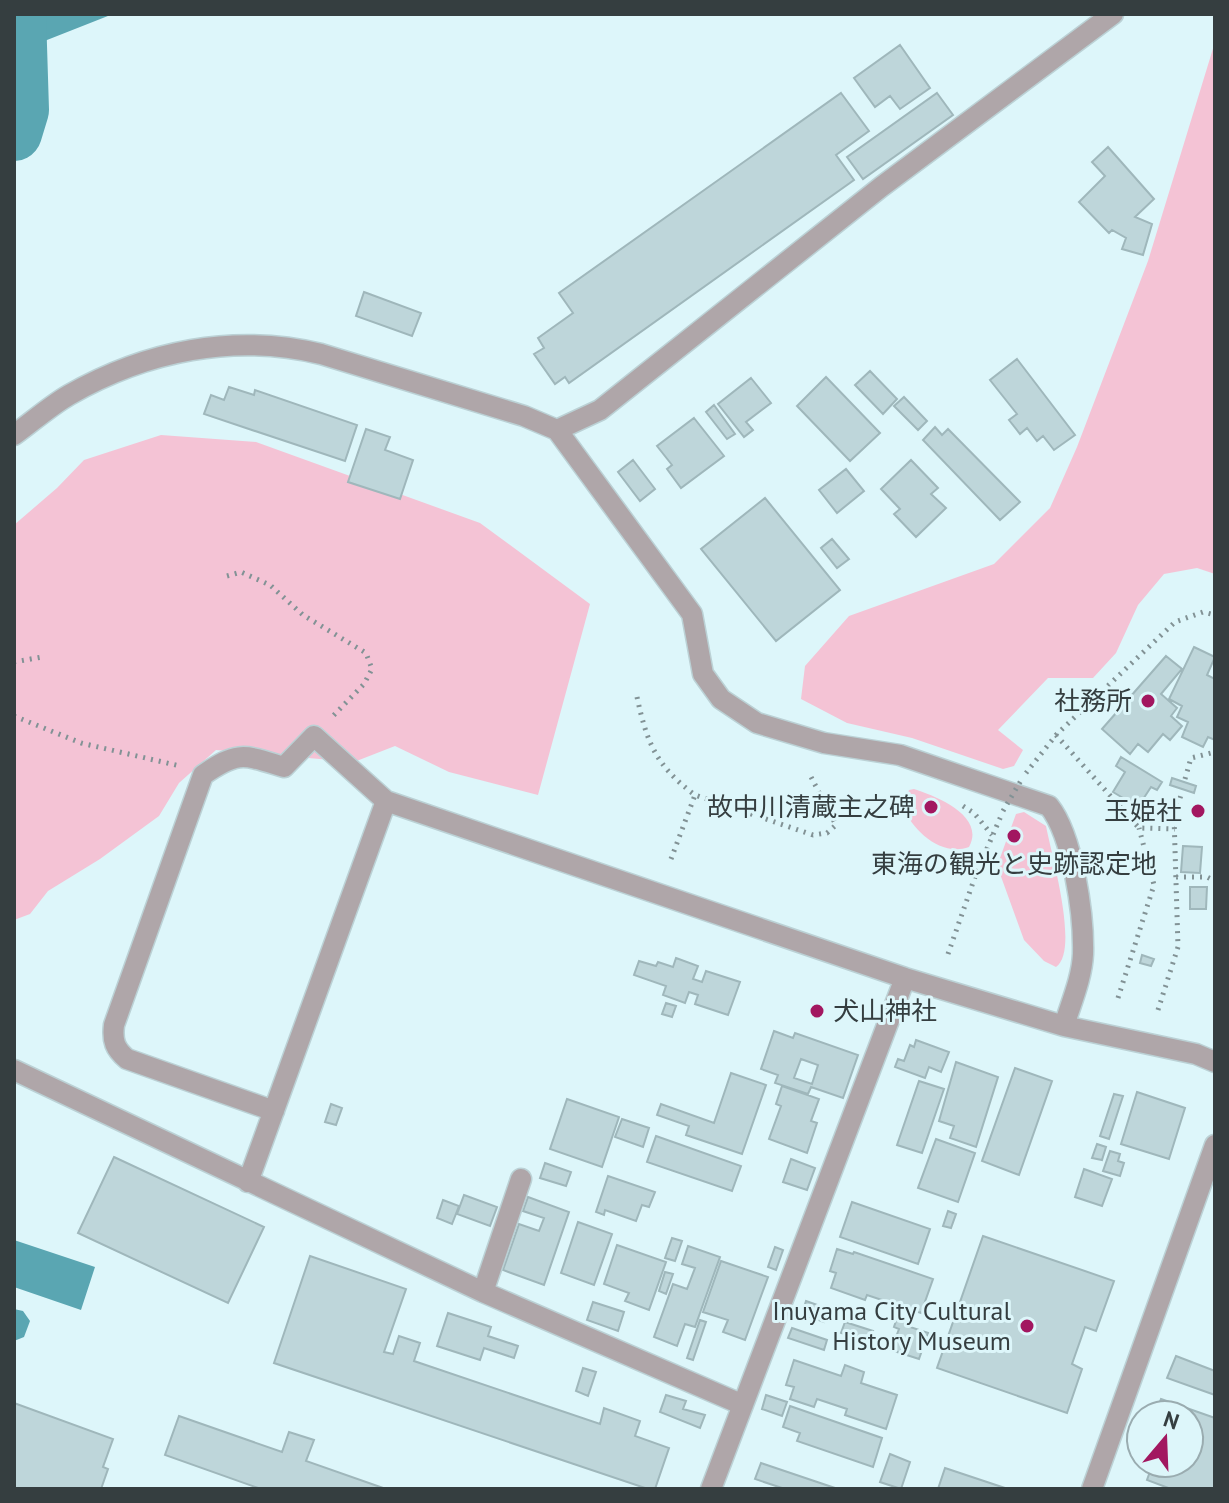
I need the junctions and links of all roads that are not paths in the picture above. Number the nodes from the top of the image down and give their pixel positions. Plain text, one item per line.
1 (1113, 14) edge
2 (557, 430) junction
3 (14, 435) edge
4 (386, 801) junction
5 (905, 978) junction
6 (1064, 1026) junction
7 (1215, 1062) edge
8 (14, 1070) edge
9 (274, 1111) junction
10 (1215, 1145) edge
11 (521, 1179) dead end
12 (248, 1182) junction
13 (483, 1292) junction
14 (743, 1405) junction
15 (711, 1489) edge
16 (1092, 1489) edge

1 - 2 street
2 - 3 street
2 - 6 street
4 - 5 street
4 - 9 street
4 - 9 street
5 - 6 street
5 - 14 street
6 - 7 street
8 - 12 street
9 - 12 street
10 - 16 street
11 - 13 street
12 - 13 street
13 - 14 street
14 - 15 street

